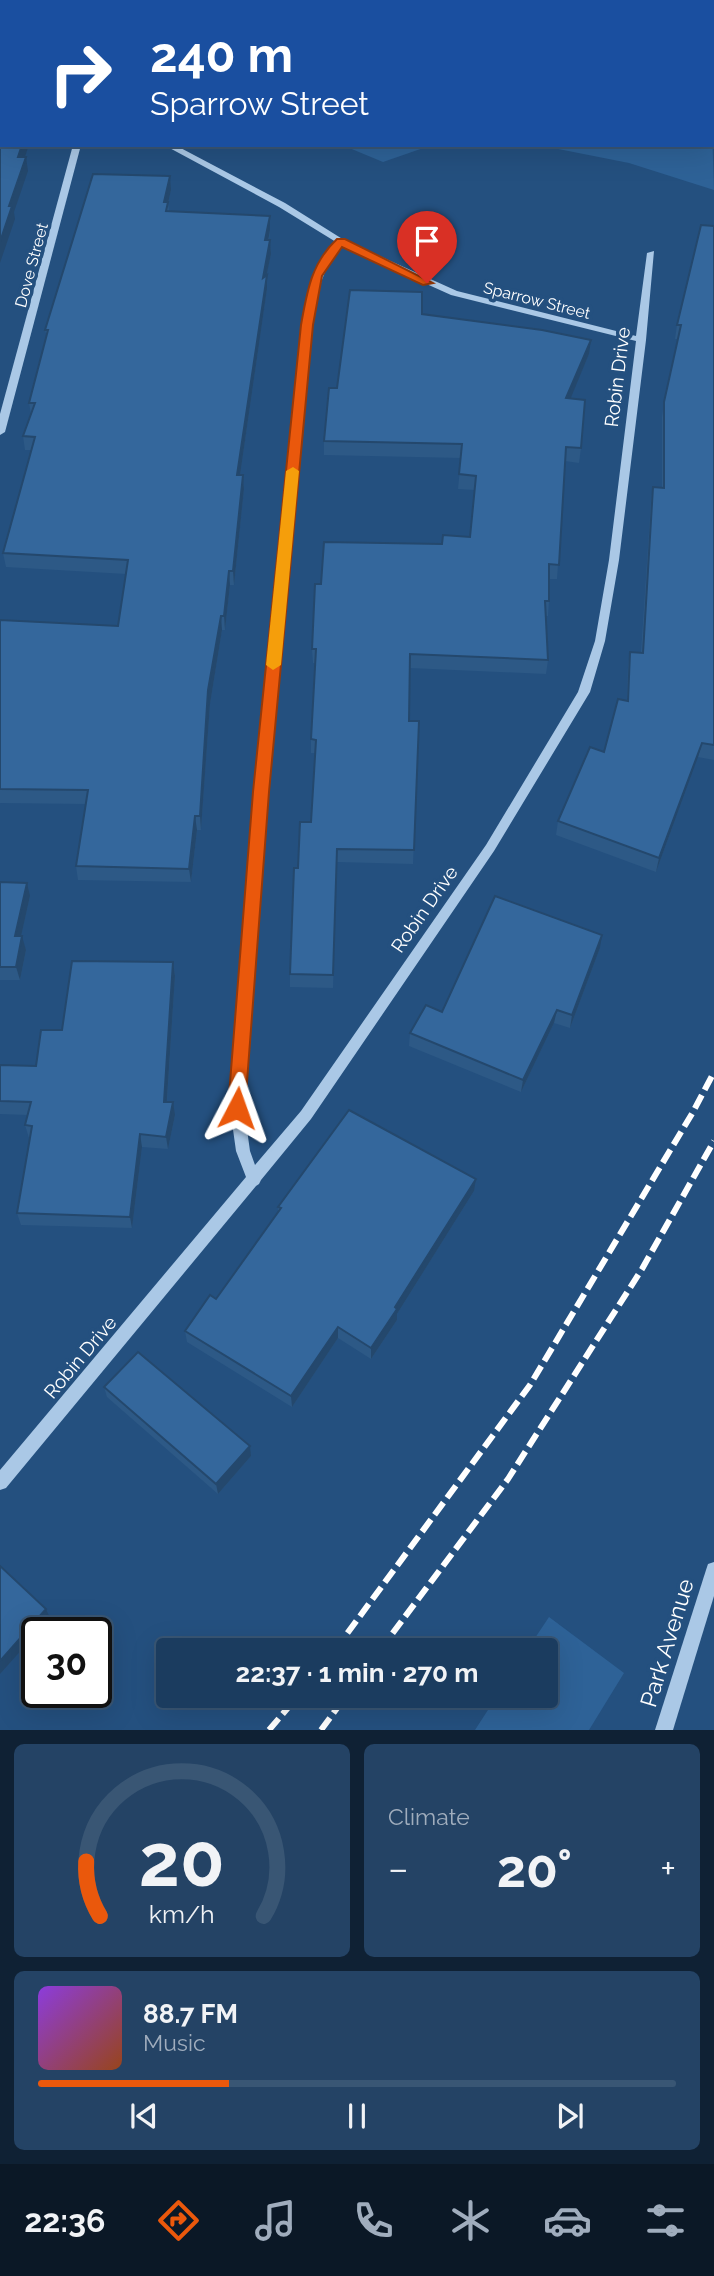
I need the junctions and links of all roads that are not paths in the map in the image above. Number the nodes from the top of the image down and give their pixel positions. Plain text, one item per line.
1 (76, 147) edge
2 (172, 147) edge
3 (341, 242) junction
4 (651, 253) dead end
5 (640, 340) junction
6 (0, 432) edge
7 (254, 1180) junction
8 (0, 1482) edge
9 (714, 1570) edge
10 (664, 1730) edge

1 - 6 street, Dove Street
2 - 3 street, Sparrow Street
3 - 5 street, Sparrow Street
3 - 7 street
4 - 5 street, Robin Drive
5 - 7 street, Robin Drive
7 - 8 street, Robin Drive
9 - 10 street, Park Avenue

